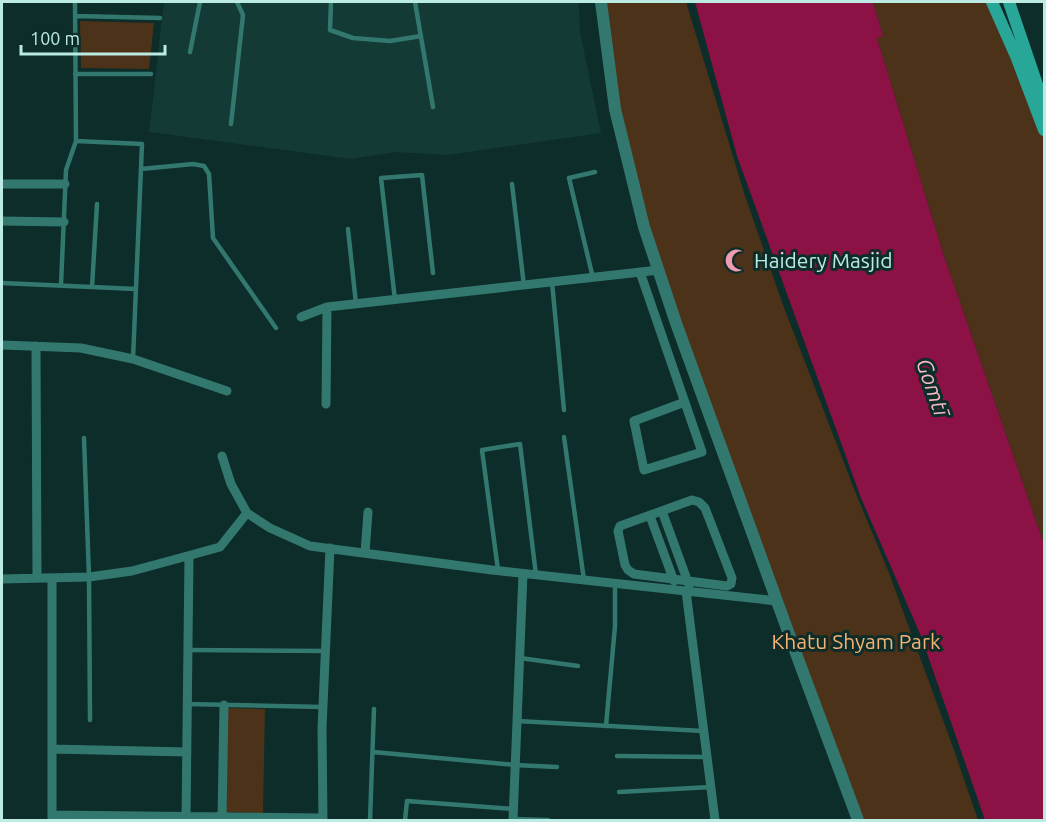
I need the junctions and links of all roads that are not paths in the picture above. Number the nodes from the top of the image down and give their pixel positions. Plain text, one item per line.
1 (75, 2) edge
2 (200, 2) edge
3 (237, 2) edge
4 (331, 2) edge
5 (415, 2) edge
6 (601, 2) edge
7 (992, 2) edge
8 (1009, 2) edge
9 (75, 16) junction
10 (160, 18) dead end
11 (421, 36) junction
12 (190, 52) dead end
13 (75, 74) junction
14 (151, 74) dead end
15 (1044, 105) edge
16 (433, 106) dead end
17 (231, 124) dead end
18 (1044, 130) edge
19 (76, 141) junction
20 (141, 169) junction
21 (595, 172) dead end
22 (2, 184) edge
23 (65, 184) junction
24 (512, 184) dead end
25 (97, 204) dead end
26 (2, 221) edge
27 (63, 222) junction
28 (348, 229) dead end
29 (658, 270) junction
30 (640, 272) junction
31 (433, 273) dead end
32 (593, 278) junction
33 (552, 282) junction
34 (2, 283) edge
35 (61, 285) junction
36 (524, 285) junction
37 (92, 287) junction
38 (136, 289) junction
39 (395, 300) junction
40 (356, 304) junction
41 (327, 307) junction
42 (301, 317) dead end
43 (276, 328) dead end
44 (2, 345) edge
45 (36, 346) junction
46 (133, 359) junction
47 (227, 391) dead end
48 (685, 402) junction
49 (326, 405) dead end
50 (564, 410) dead end
51 (564, 437) dead end
52 (84, 438) dead end
53 (222, 456) dead end
54 (662, 511) junction
55 (368, 512) dead end
56 (247, 513) junction
57 (650, 516) junction
58 (330, 548) junction
59 (365, 553) junction
60 (189, 556) junction
61 (498, 571) junction
62 (523, 574) junction
63 (536, 575) junction
64 (89, 577) junction
65 (37, 578) junction
66 (52, 578) junction
67 (673, 578) junction
68 (2, 579) edge
69 (584, 580) junction
70 (687, 581) junction
71 (615, 584) junction
72 (685, 591) junction
73 (777, 601) junction
74 (188, 650) junction
75 (326, 651) junction
76 (520, 657) junction
77 (578, 666) dead end
78 (187, 704) junction
79 (224, 705) junction
80 (323, 707) junction
81 (374, 709) dead end
82 (90, 720) dead end
83 (517, 722) junction
84 (606, 726) junction
85 (704, 731) junction
86 (52, 748) junction
87 (187, 752) junction
88 (373, 752) junction
89 (617, 756) dead end
90 (707, 758) junction
91 (515, 765) junction
92 (557, 767) dead end
93 (711, 787) junction
94 (619, 792) dead end
95 (513, 816) edge
96 (222, 817) junction
97 (52, 818) edge
98 (186, 819) edge
99 (323, 819) edge
100 (370, 820) edge
101 (405, 820) edge
102 (548, 820) edge
103 (715, 820) edge
104 (858, 820) edge

1 - 9 lane
2 - 12 lane
3 - 17 lane
4 - 11 lane
5 - 11 lane
6 - 29 street
7 - 18 main road
8 - 15 main road
9 - 10 lane
9 - 13 lane
11 - 16 lane
13 - 14 lane
13 - 19 lane
19 - 20 lane
19 - 23 lane
20 - 38 lane
20 - 43 lane
21 - 32 lane
22 - 23 street
23 - 27 lane
24 - 36 lane
25 - 37 lane
26 - 27 street
27 - 35 lane
28 - 40 lane
29 - 30 street
29 - 73 street
30 - 32 street
30 - 48 street
31 - 39 lane
32 - 33 street
33 - 36 street
33 - 50 lane
34 - 35 lane
35 - 37 lane
36 - 39 street
37 - 38 lane
38 - 46 lane
39 - 40 street
40 - 41 street
41 - 42 street
41 - 49 street
44 - 45 street
45 - 46 street
45 - 65 street
46 - 47 street
48 - 48 street
51 - 69 lane
52 - 64 lane
53 - 56 street
54 - 57 street
54 - 70 street
54 - 70 street
55 - 59 street
56 - 58 street
56 - 60 street
57 - 67 street
57 - 67 street
58 - 59 street
58 - 75 street
59 - 61 street
60 - 64 street
60 - 74 street
61 - 62 street
61 - 63 lane
62 - 63 street
62 - 76 street
63 - 69 street
64 - 66 street
64 - 82 lane
65 - 66 street
65 - 68 street
66 - 86 street
67 - 70 street
67 - 72 street
69 - 71 street
70 - 72 street
71 - 72 street
71 - 84 lane
72 - 73 street
72 - 85 street
73 - 104 street
74 - 75 lane
74 - 78 street
75 - 80 street
76 - 77 lane
76 - 83 street
78 - 79 lane
78 - 87 street
79 - 80 lane
79 - 96 street
80 - 99 street
81 - 88 lane
83 - 84 lane
83 - 91 street
84 - 85 lane
85 - 90 street
86 - 87 street
86 - 97 street
87 - 98 street
88 - 91 lane
88 - 100 lane
89 - 90 lane
90 - 93 street
91 - 92 lane
91 - 95 street
93 - 94 lane
93 - 103 street
95 - 101 lane
95 - 102 lane
96 - 98 street
96 - 99 street
97 - 98 street

